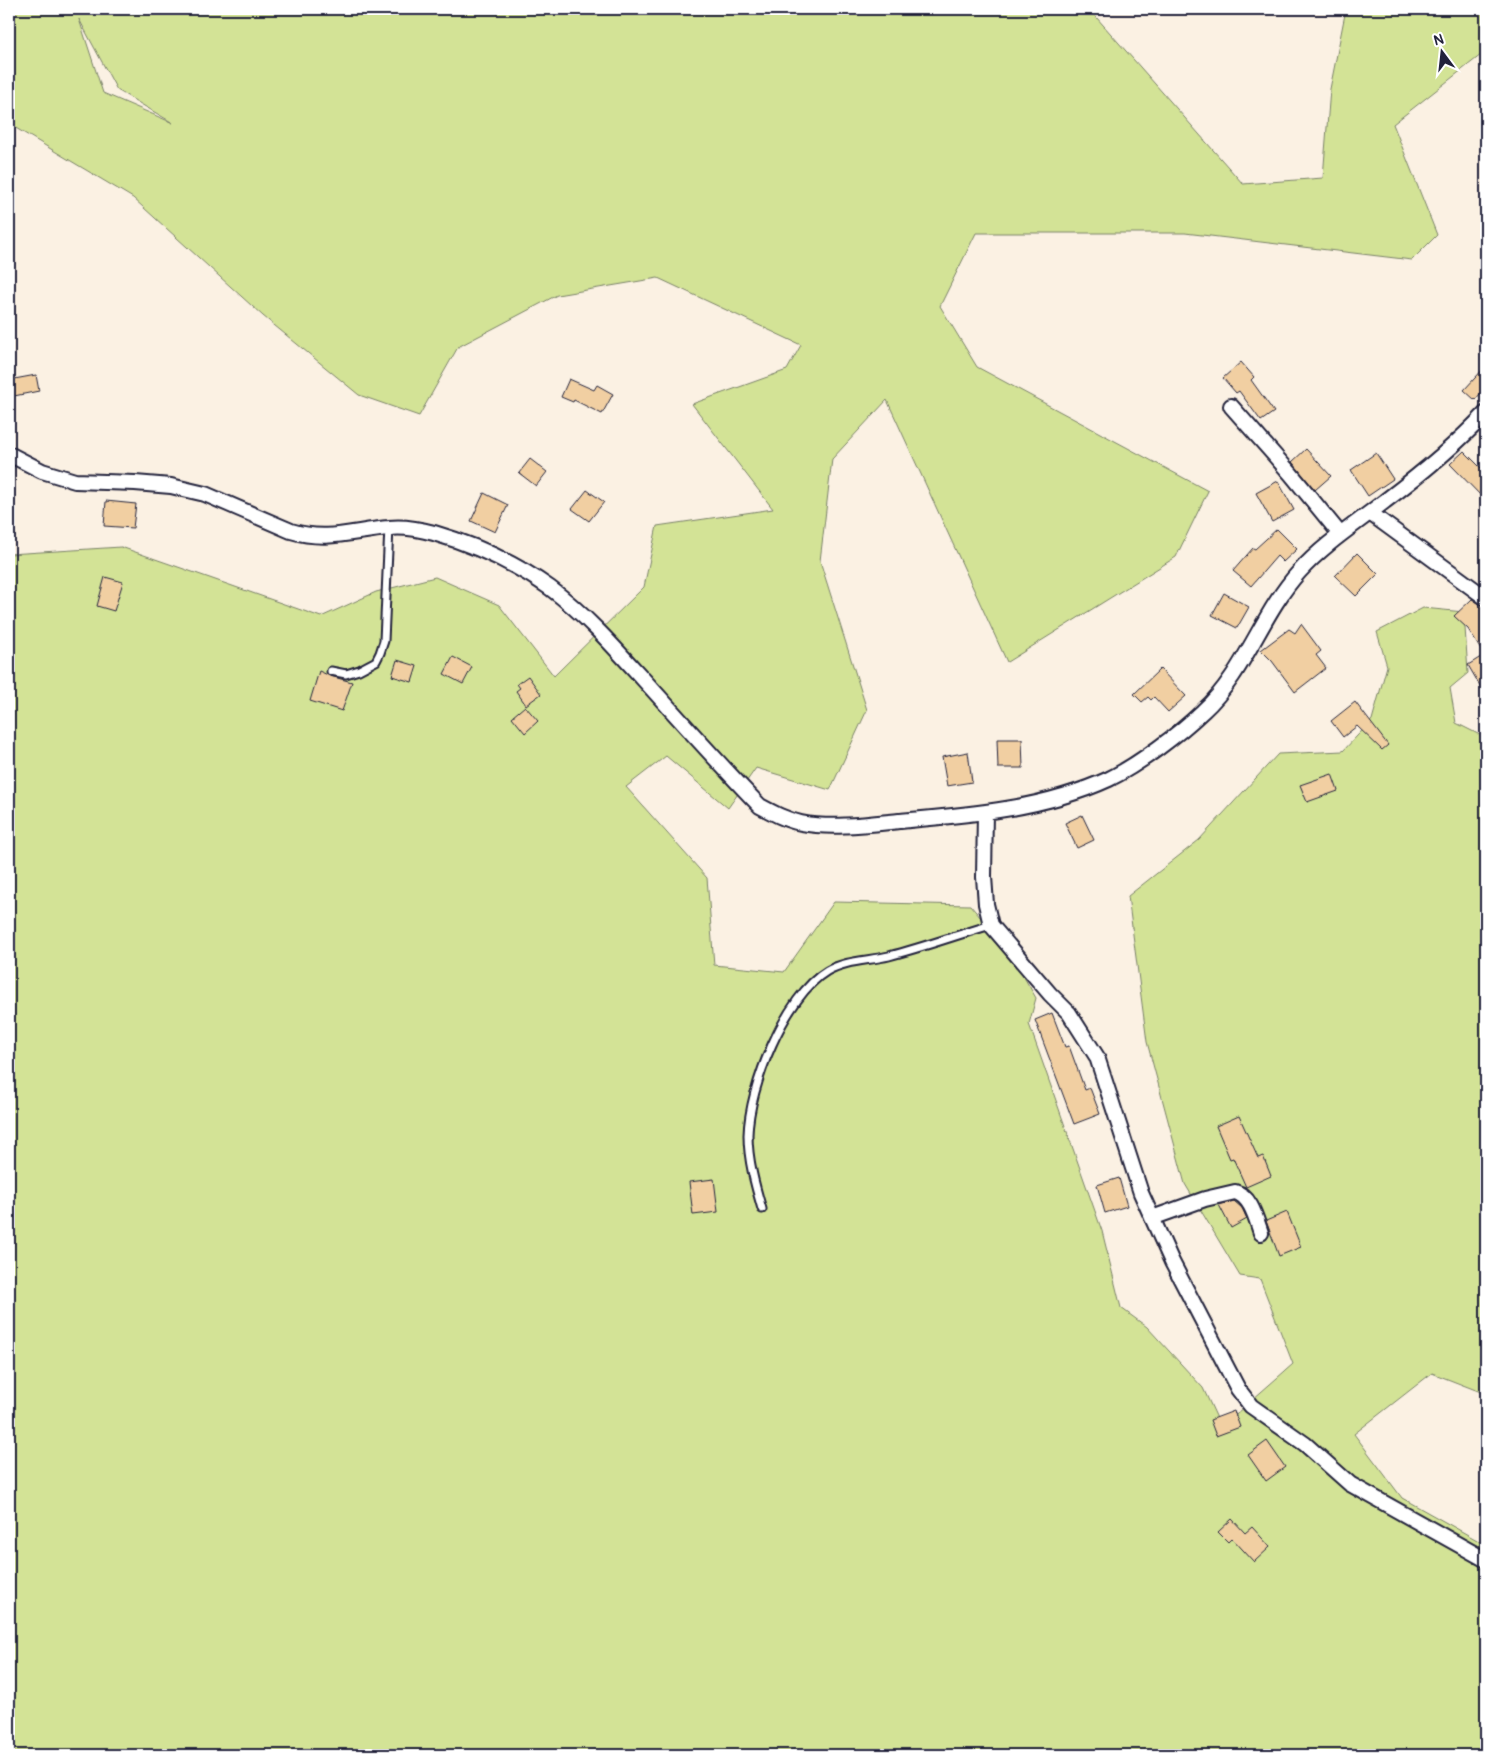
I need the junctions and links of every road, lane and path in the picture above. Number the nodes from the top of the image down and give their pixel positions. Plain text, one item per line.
1 (1231, 406) dead end
2 (1486, 413) edge
3 (9, 454) edge
4 (1370, 513) junction
5 (389, 528) junction
6 (1340, 534) junction
7 (1486, 598) edge
8 (331, 671) dead end
9 (985, 812) junction
10 (991, 925) junction
11 (762, 1209) dead end
12 (1152, 1218) junction
13 (1261, 1233) dead end
14 (1486, 1560) edge

1 - 6 street
2 - 4 street
3 - 5 street
4 - 6 street
4 - 7 street
5 - 8 lane
5 - 9 street
6 - 9 street
9 - 10 street
10 - 11 lane
10 - 12 street
12 - 13 street
12 - 14 street

